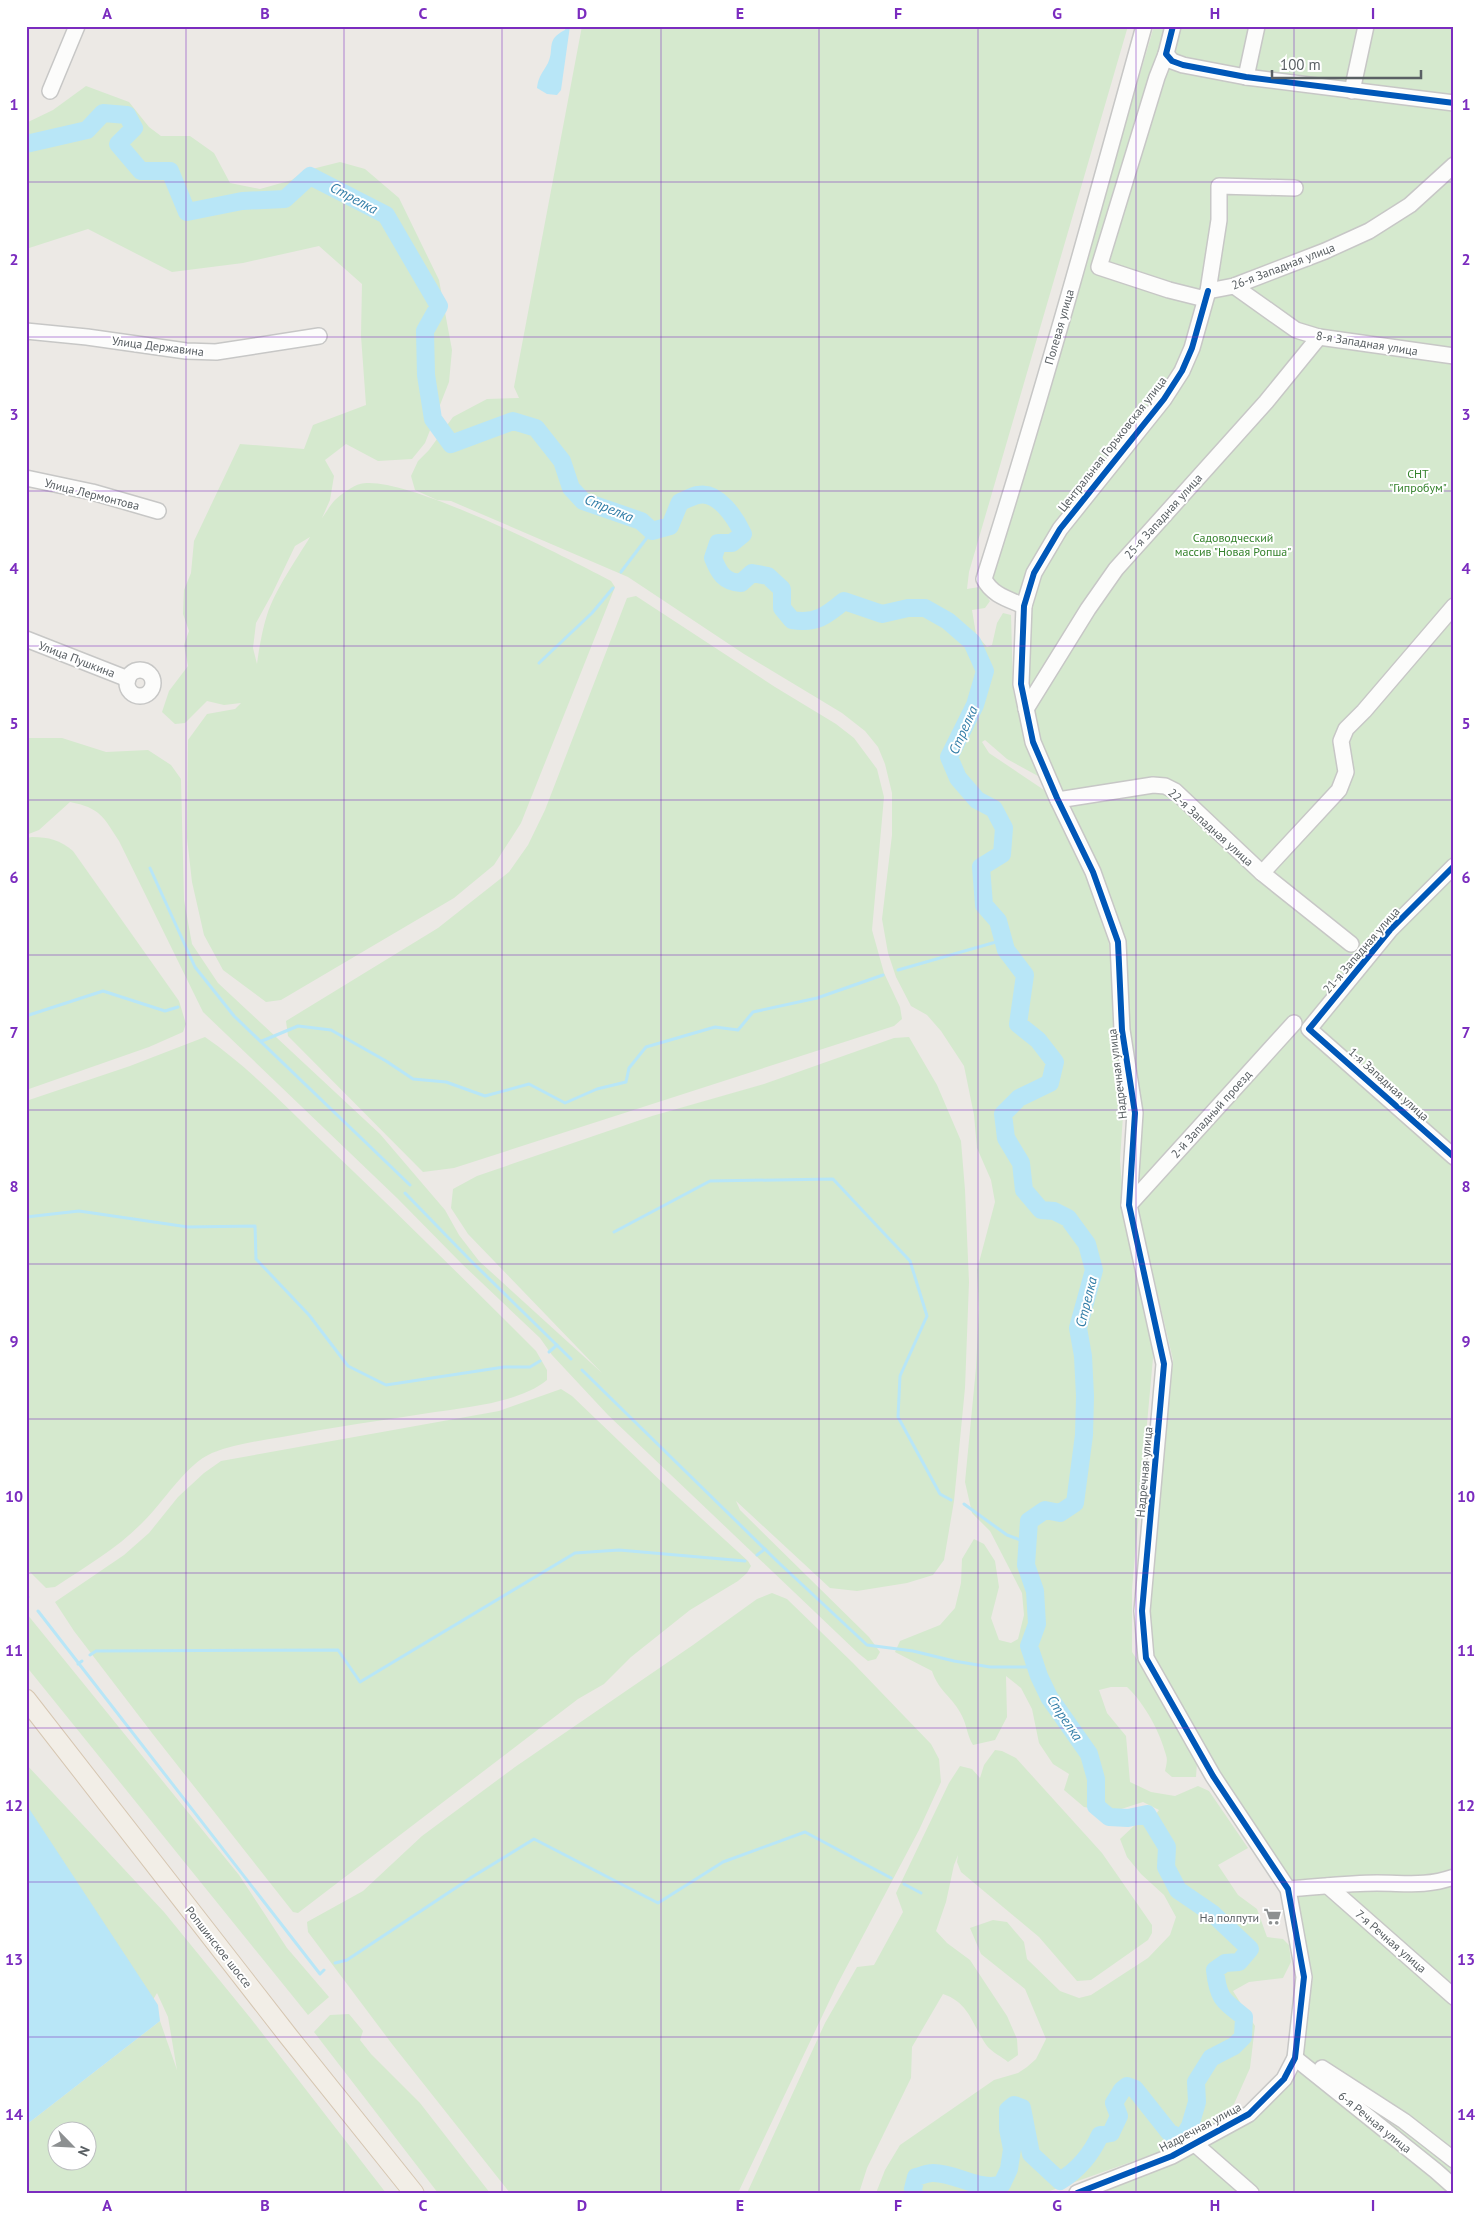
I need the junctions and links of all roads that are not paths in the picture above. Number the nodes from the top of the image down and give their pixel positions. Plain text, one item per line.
1 (77, 26) edge
2 (1144, 26) edge
3 (1173, 26) edge
4 (1256, 26) edge
5 (1366, 26) edge
6 (1166, 54) junction
7 (1246, 78) junction
8 (50, 91) dead end
9 (1352, 91) junction
10 (1454, 103) edge
11 (1454, 165) edge
12 (1295, 188) dead end
13 (1234, 286) junction
14 (1206, 295) junction
15 (26, 331) edge
16 (319, 336) dead end
17 (1319, 337) junction
18 (1454, 356) edge
19 (26, 478) edge
20 (158, 510) dead end
21 (1024, 606) junction
22 (1454, 606) edge
23 (26, 639) edge
24 (128, 679) dead end
25 (1026, 710) junction
26 (1058, 800) junction
27 (1454, 866) edge
28 (1262, 873) junction
29 (1351, 944) dead end
30 (1294, 1023) dead end
31 (1309, 1029) joint
32 (1454, 1157) edge
33 (1129, 1205) junction
34 (26, 1700) edge
35 (1454, 1878) edge
36 (1328, 1886) junction
37 (1288, 1889) junction
38 (1454, 1997) edge
39 (1296, 2055) junction
40 (1195, 2144) junction
41 (1454, 2160) edge
42 (1454, 2187) edge
43 (414, 2193) edge
44 (1076, 2193) edge
45 (1251, 2193) edge

1 - 8 street
2 - 21 street, Полевая улица
3 - 6 street
4 - 7 street
5 - 9 street
6 - 7 street
6 - 14 street
7 - 9 street
9 - 10 street
11 - 13 street, 26-я Западная улица
12 - 14 street
13 - 14 street, 26-я Западная улица
13 - 17 street, 8-я Западная улица
14 - 21 street, Центральная Горьковская улица
15 - 16 street, Улица Державина
17 - 18 street, 8-я Западная улица
17 - 25 street, 25-я Западная улица
19 - 20 street, Улица Лермонтова
21 - 25 street, Надречная улица
22 - 28 street, 22-я Западная улица
23 - 24 street, Улица Пушкина
25 - 26 street, Надречная улица
26 - 28 street, 22-я Западная улица
26 - 33 street, Надречная улица
27 - 31 street, 21-я Западная улица
28 - 29 street
30 - 33 street, 2-й Западный проезд
31 - 32 street, 1-я Западная улица
33 - 37 street, Надречная улица
34 - 43 main road, Ропшинское шоссе
35 - 36 street
36 - 37 street
36 - 38 street, 7-я Речная улица
37 - 39 street, Надречная улица
39 - 40 street, Надречная улица
39 - 41 street, 6-я Речная улица
39 - 42 street, 6-я Речная улица
40 - 44 street, Надречная улица
40 - 45 street

